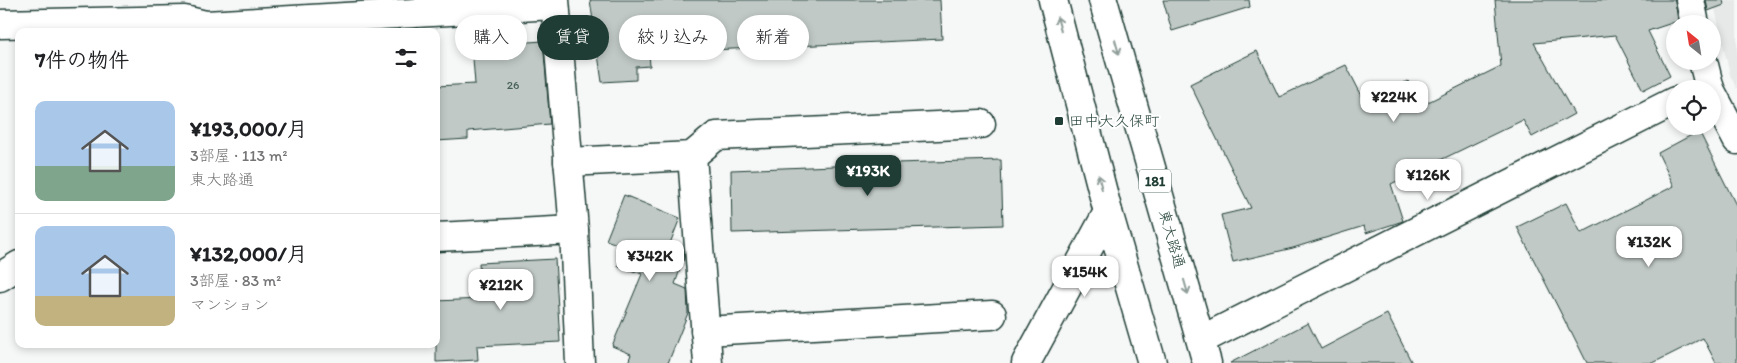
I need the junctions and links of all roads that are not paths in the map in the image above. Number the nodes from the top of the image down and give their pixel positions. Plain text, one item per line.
1 (1053, 0) edge
2 (1103, 0) edge
3 (1690, 0) edge
4 (554, 2) edge
5 (1693, 15) edge
6 (0, 24) edge
7 (1666, 106) edge
8 (1721, 110) edge
9 (981, 124) dead end
10 (1737, 140) edge
11 (692, 156) junction
12 (568, 162) junction
13 (1108, 212) junction
14 (574, 230) junction
15 (440, 238) edge
16 (15, 268) edge
17 (0, 277) edge
18 (992, 315) dead end
19 (705, 331) junction
20 (1204, 351) edge
21 (580, 363) edge
22 (708, 363) edge
23 (1026, 363) edge
24 (1152, 363) edge

13 -> 1 street
2 -> 20 street, 東大路通 / 181
3 - 5 street
4 - 6 street
4 - 12 street
7 - 20 street
8 - 10 street
9 - 11 street
11 - 12 street
11 - 19 street
12 - 14 street
13 - 23 street
13 - 24 street
14 - 15 street
14 - 21 street
16 - 17 street
18 - 19 street
19 - 22 street

